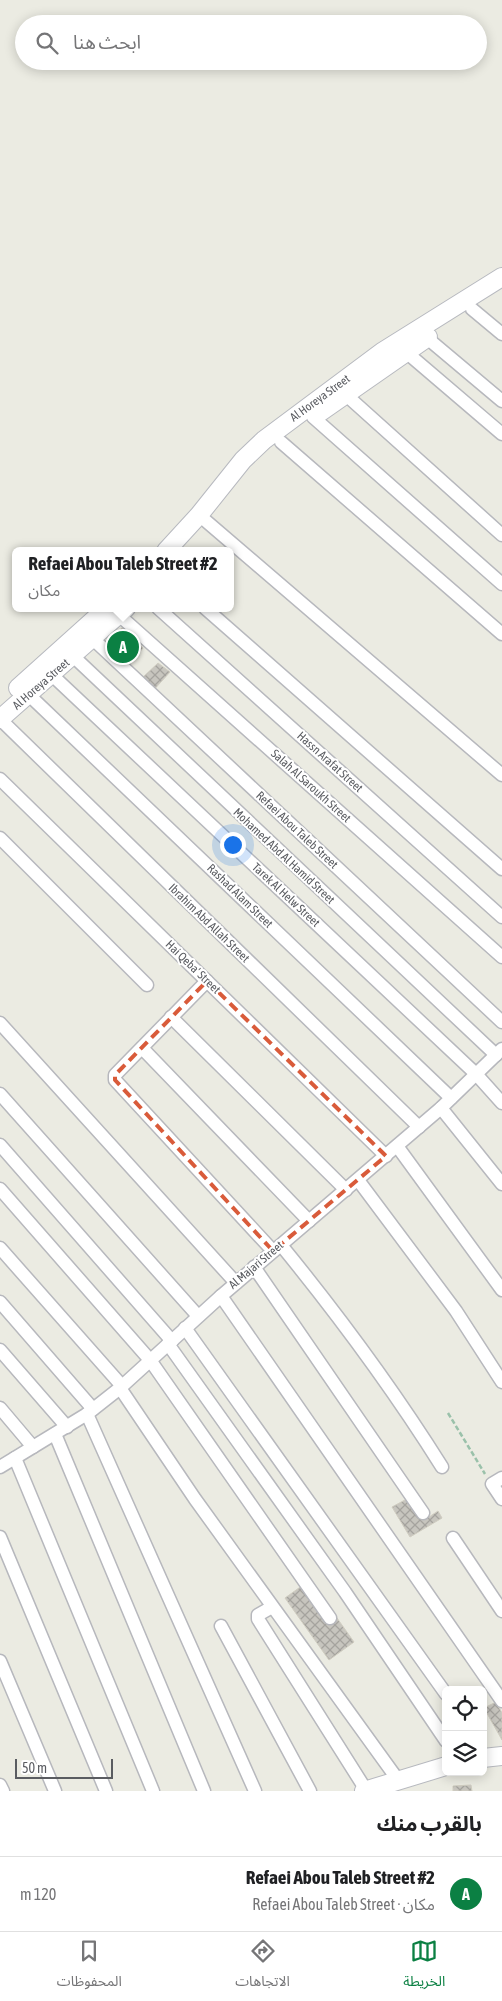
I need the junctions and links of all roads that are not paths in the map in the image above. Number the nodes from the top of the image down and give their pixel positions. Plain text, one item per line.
1 (502, 277) edge
2 (502, 291) edge
3 (472, 309) junction
4 (502, 334) edge
5 (427, 338) junction
6 (406, 352) junction
7 (345, 394) junction
8 (502, 402) edge
9 (313, 417) junction
10 (502, 434) edge
11 (281, 442) junction
12 (203, 518) junction
13 (502, 535) edge
14 (170, 547) edge
15 (183, 547) edge
16 (502, 584) edge
17 (115, 612) edge
18 (115, 612) edge
19 (119, 612) edge
20 (162, 612) edge
21 (210, 612) edge
22 (502, 634) edge
23 (93, 639) junction
24 (73, 656) junction
25 (52, 675) junction
26 (29, 695) junction
27 (0, 704) edge
28 (0, 719) edge
29 (502, 775) edge
30 (0, 779) edge
31 (0, 838) edge
32 (502, 869) edge
33 (502, 917) edge
34 (502, 957) edge
35 (206, 981) junction
36 (147, 985) dead end
37 (172, 1017) junction
38 (502, 1022) edge
39 (0, 1023) edge
40 (142, 1048) junction
41 (499, 1052) edge
42 (476, 1074) junction
43 (0, 1094) edge
44 (451, 1098) junction
45 (502, 1103) edge
46 (441, 1108) junction
47 (419, 1127) junction
48 (0, 1145) edge
49 (397, 1146) junction
50 (386, 1156) junction
51 (358, 1180) junction
52 (502, 1184) edge
53 (0, 1189) edge
54 (346, 1190) junction
55 (309, 1221) junction
56 (0, 1248) edge
57 (277, 1248) junction
58 (254, 1267) junction
59 (236, 1283) junction
60 (502, 1290) edge
61 (221, 1296) junction
62 (0, 1302) edge
63 (198, 1316) junction
64 (185, 1328) junction
65 (170, 1342) junction
66 (0, 1350) edge
67 (150, 1360) junction
68 (502, 1382) edge
69 (121, 1387) junction
70 (0, 1408) edge
71 (90, 1412) junction
72 (67, 1427) junction
73 (55, 1434) junction
74 (33, 1448) junction
75 (15, 1458) junction
76 (0, 1467) edge
77 (442, 1467) dead end
78 (497, 1481) edge
79 (502, 1499) edge
80 (423, 1513) dead end
81 (0, 1537) edge
82 (454, 1538) dead end
83 (272, 1607) junction
84 (502, 1611) edge
85 (330, 1618) dead end
86 (221, 1626) dead end
87 (0, 1661) edge
88 (442, 1688) edge
89 (502, 1701) edge
90 (442, 1735) edge
91 (442, 1767) edge
92 (398, 1780) junction
93 (0, 1785) edge
94 (3, 1791) edge
95 (55, 1791) edge
96 (106, 1791) edge
97 (153, 1791) edge
98 (204, 1791) edge
99 (255, 1791) edge
100 (310, 1791) edge
101 (365, 1791) edge

1 - 12 main road, Al Horeya Street
2 - 3 main road, Al Horeya Street
3 - 4 street
3 - 5 main road, Al Horeya Street
5 - 6 main road, Al Horeya Street
5 - 8 street
6 - 7 main road, Al Horeya Street
6 - 10 street
7 - 9 main road, Al Horeya Street
7 - 13 street
9 - 11 main road, Al Horeya Street
9 - 16 street
11 - 12 main road, Al Horeya Street
11 - 22 street
12 - 14 main road, Al Horeya Street
12 - 15 main road, Al Horeya Street
12 - 29 street
17 - 23 main road, Al Horeya Street
18 - 27 main road, Al Horeya Street
19 - 34 street, Salah Al Saroukh Street
20 - 33 street, Hassn Arafat Street
21 - 32 street
23 - 24 main road, Al Horeya Street
23 - 38 street, Refaei Abou Taleb Street
24 - 25 main road, Al Horeya Street
24 - 41 street, Mohamed Abd Al Hamid Street
25 - 26 main road, Al Horeya Street
25 - 42 street, Tarek Al Helw Street
26 - 28 main road, Al Horeya Street
26 - 44 street, Rashad Alam Street
28 - 47 street, Ibrahim Abd Allah Street
30 - 35 street, Hai Qeba' Street
31 - 36 street
35 - 37 street
35 - 50 street, Hai Qeba' Street
37 - 40 street
37 - 54 street
39 - 59 street
40 - 55 street
40 - 57 street
41 - 42 street, Al Majari Street
42 - 44 street, Al Majari Street
42 - 45 street, Tarek Al Helw Street
43 - 63 street
44 - 46 street, Al Majari Street
46 - 47 street, Al Majari Street
46 - 52 street
47 - 49 street, Al Majari Street
48 - 65 street
49 - 50 street, Al Majari Street
49 - 60 street
50 - 51 street, Al Majari Street
51 - 54 street, Al Majari Street
51 - 68 street
53 - 67 street
54 - 55 street, Al Majari Street
55 - 57 street, Al Majari Street
56 - 69 street
57 - 58 street, Al Majari Street
57 - 77 street
58 - 59 street, Al Majari Street
58 - 80 street
59 - 61 street, Al Majari Street
61 - 63 street, Al Majari Street
61 - 89 street
62 - 71 street
63 - 64 street, Al Majari Street
64 - 65 street, Al Majari Street
64 - 88 street
65 - 67 street, Al Majari Street
65 - 90 street
66 - 72 street
67 - 69 street, Al Majari Street
67 - 85 street
69 - 71 street, Al Majari Street
69 - 83 street
70 - 74 street
71 - 72 street, Al Majari Street
71 - 99 street
72 - 73 street, Al Majari Street
73 - 74 street, Al Majari Street
73 - 98 street
74 - 75 street, Al Majari Street
75 - 76 street, Al Majari Street
75 - 97 street
78 - 79 street
81 - 96 street
82 - 84 street
83 - 92 street
83 - 101 street
86 - 100 street
87 - 95 street
91 - 92 main road
92 - 101 main road
93 - 94 street

